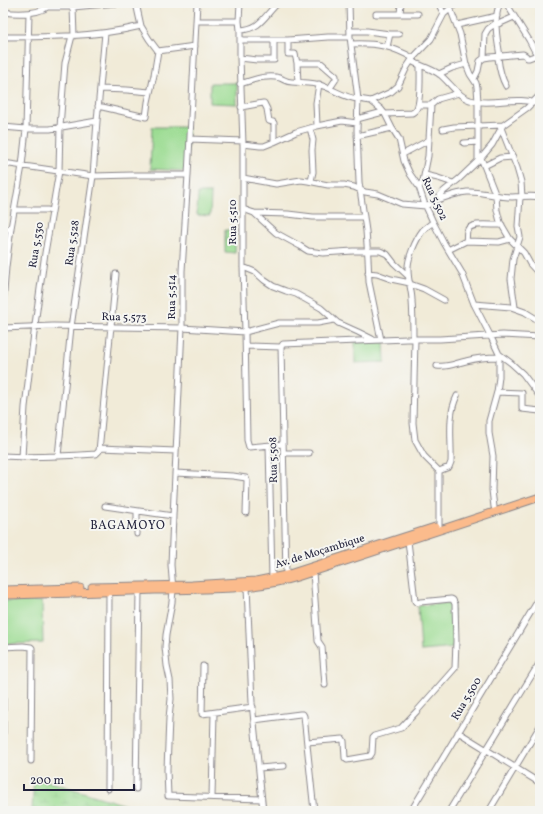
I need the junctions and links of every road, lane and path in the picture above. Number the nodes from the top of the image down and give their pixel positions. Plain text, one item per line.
1 (197, 3) edge
2 (240, 3) edge
3 (278, 3) edge
4 (301, 3) edge
5 (311, 3) edge
6 (347, 3) edge
7 (400, 3) edge
8 (438, 3) edge
9 (457, 3) edge
10 (500, 3) edge
11 (506, 3) edge
12 (136, 4) edge
13 (50, 5) edge
14 (73, 7) junction
15 (450, 8) junction
16 (3, 12) edge
17 (29, 13) junction
18 (376, 14) dead end
19 (400, 14) junction
20 (418, 14) dead end
21 (444, 14) junction
22 (497, 16) junction
23 (514, 16) junction
24 (196, 21) junction
25 (238, 21) junction
26 (496, 24) junction
27 (457, 25) junction
28 (142, 26) junction
29 (240, 30) junction
30 (105, 33) junction
31 (350, 34) junction
32 (390, 34) junction
33 (398, 34) dead end
34 (73, 36) junction
35 (3, 37) edge
36 (28, 37) junction
37 (240, 40) junction
38 (274, 40) junction
39 (288, 40) junction
40 (352, 44) junction
41 (195, 46) junction
42 (387, 47) junction
43 (158, 50) junction
44 (537, 55) junction
45 (500, 56) junction
46 (240, 58) junction
47 (484, 58) junction
48 (412, 60) junction
49 (540, 61) edge
50 (297, 63) junction
51 (466, 64) junction
52 (420, 66) junction
53 (439, 74) junction
54 (474, 79) junction
55 (298, 83) junction
56 (240, 84) junction
57 (319, 84) junction
58 (506, 86) dead end
59 (330, 88) junction
60 (100, 90) junction
61 (150, 92) junction
62 (458, 93) junction
63 (540, 95) edge
64 (358, 99) junction
65 (371, 101) junction
66 (478, 102) junction
67 (533, 102) junction
68 (418, 105) junction
69 (431, 105) junction
70 (540, 105) edge
71 (98, 106) junction
72 (241, 107) junction
73 (384, 113) junction
74 (97, 121) junction
75 (357, 121) junction
76 (317, 126) junction
77 (478, 126) junction
78 (3, 127) edge
79 (60, 127) junction
80 (502, 127) junction
81 (310, 128) junction
82 (392, 128) junction
83 (26, 129) junction
84 (443, 129) dead end
85 (357, 136) junction
86 (190, 139) junction
87 (429, 140) junction
88 (243, 142) junction
89 (274, 142) junction
90 (478, 142) junction
91 (464, 143) dead end
92 (403, 154) junction
93 (513, 157) junction
94 (480, 159) junction
95 (3, 163) edge
96 (22, 166) junction
97 (484, 166) junction
98 (59, 171) junction
99 (188, 175) junction
100 (425, 175) junction
101 (93, 176) junction
102 (242, 178) junction
103 (311, 181) junction
104 (453, 183) junction
105 (419, 187) junction
106 (360, 190) junction
107 (496, 196) junction
108 (521, 197) junction
109 (540, 197) edge
110 (436, 200) junction
111 (426, 206) junction
112 (243, 209) junction
113 (14, 210) junction
114 (52, 211) junction
115 (254, 212) junction
116 (364, 217) junction
117 (433, 222) junction
118 (502, 225) junction
119 (3, 228) edge
120 (11, 228) junction
121 (510, 239) junction
122 (466, 241) junction
123 (518, 247) junction
124 (367, 248) junction
125 (448, 250) junction
126 (243, 266) junction
127 (368, 273) junction
128 (116, 274) dead end
129 (540, 275) edge
130 (408, 276) junction
131 (410, 284) junction
132 (444, 300) dead end
133 (3, 304) edge
134 (474, 304) junction
135 (515, 307) junction
136 (334, 320) junction
137 (35, 327) junction
138 (71, 327) junction
139 (111, 327) junction
140 (3, 328) edge
141 (182, 328) junction
142 (245, 332) junction
143 (490, 335) junction
144 (540, 337) edge
145 (414, 339) junction
146 (373, 340) junction
147 (381, 340) junction
148 (246, 346) junction
149 (282, 346) junction
150 (499, 355) junction
151 (437, 366) dead end
152 (497, 392) junction
153 (456, 396) dead end
154 (540, 397) edge
155 (540, 411) edge
156 (283, 444) junction
157 (269, 446) junction
158 (100, 448) junction
159 (176, 451) junction
160 (284, 453) junction
161 (309, 453) dead end
162 (3, 456) edge
163 (58, 456) junction
164 (22, 457) junction
165 (439, 471) junction
166 (175, 473) junction
167 (540, 492) edge
168 (540, 497) edge
169 (105, 506) dead end
170 (494, 507) junction
171 (137, 511) junction
172 (246, 513) dead end
173 (173, 516) junction
174 (439, 526) junction
175 (137, 534) dead end
176 (408, 540) junction
177 (313, 572) junction
178 (286, 575) junction
179 (272, 578) junction
180 (247, 587) junction
181 (173, 588) junction
182 (192, 588) junction
183 (3, 590) edge
184 (139, 591) junction
185 (109, 592) junction
186 (3, 595) edge
187 (540, 597) edge
188 (3, 647) edge
189 (540, 662) edge
190 (202, 666) dead end
191 (325, 686) dead end
192 (253, 707) junction
193 (214, 713) junction
194 (254, 720) junction
195 (540, 726) edge
196 (458, 732) junction
197 (3, 742) edge
198 (307, 742) junction
199 (486, 749) junction
200 (31, 761) dead end
201 (284, 766) dead end
202 (259, 768) junction
203 (514, 768) junction
204 (540, 783) edge
205 (108, 789) dead end
206 (136, 789) dead end
207 (212, 797) junction
208 (261, 798) junction
209 (263, 811) edge
210 (314, 811) edge
211 (411, 811) edge
212 (450, 811) edge
213 (489, 811) edge

1 - 24 street, Rua 5.514
2 - 25 street, Rua 5.510
3 - 29 street
4 - 5 street
6 - 31 street
7 - 19 street
8 - 21 street
9 - 15 street
10 - 22 street
11 - 23 street
12 - 14 street
12 - 28 street
13 - 14 street
13 - 17 street
14 - 34 street, Rua 5.530
15 - 21 street
15 - 27 street
16 - 17 street
17 - 36 street
18 - 19 street
19 - 20 street
21 - 48 street
22 - 26 street
22 - 27 street
23 - 26 street
23 - 44 street
24 - 25 street
24 - 41 street, Rua 5.514
25 - 29 street, Rua 5.510
26 - 45 street
26 - 47 street
27 - 51 street
28 - 30 street
28 - 43 street
29 - 37 street, Rua 5.510
30 - 34 street
30 - 60 street, Rua 5.528
31 - 32 street
31 - 39 street
31 - 40 street
32 - 33 street
32 - 42 street
34 - 36 street
34 - 79 street, Rua 5.530
35 - 36 street
36 - 83 street
37 - 38 street
37 - 46 street, Rua 5.510
38 - 39 street
38 - 46 street
39 - 50 street
40 - 42 street
40 - 64 street
41 - 43 street
41 - 86 street, Rua 5.514
42 - 48 street
43 - 61 street
44 - 45 street
44 - 49 street
45 - 47 street
45 - 58 street
46 - 56 street, Rua 5.510
47 - 54 street
48 - 52 street
48 - 65 street
50 - 55 street
50 - 59 street
51 - 53 street
51 - 54 street
52 - 53 street
52 - 68 street
53 - 62 street
54 - 66 street
55 - 56 street
55 - 57 street
56 - 72 street, Rua 5.510
57 - 59 street
57 - 76 street
59 - 64 street
60 - 61 street
60 - 71 street, Rua 5.528
61 - 71 street
62 - 66 street
62 - 69 street
63 - 67 street
64 - 65 street
64 - 75 street
65 - 73 street, Rua 5.502
66 - 67 street
66 - 77 street
67 - 70 street
67 - 80 street
68 - 69 street
68 - 73 street
69 - 87 street
71 - 74 street, Rua 5.528
72 - 88 street, Rua 5.510
72 - 89 street
73 - 75 street
73 - 82 street, Rua 5.502
74 - 79 street
74 - 101 street, Rua 5.528
75 - 76 street
75 - 85 street
76 - 81 street
77 - 80 street
77 - 84 street
77 - 90 street
78 - 83 street
79 - 83 street
79 - 98 street, Rua 5.530
80 - 93 street
80 - 94 street
81 - 89 street
81 - 103 street
82 - 85 street
82 - 92 street, Rua 5.502
83 - 96 street
85 - 106 street
86 - 88 street
86 - 99 street, Rua 5.514
87 - 92 street
87 - 100 street
88 - 89 street
88 - 102 street, Rua 5.510
90 - 91 street
90 - 94 street
92 - 105 street, Rua 5.502
93 - 97 street
93 - 108 street
94 - 97 street
94 - 104 street
95 - 96 street
96 - 98 street
96 - 113 street
97 - 107 street
98 - 101 street
98 - 114 street, Rua 5.530
99 - 101 street
99 - 141 street, Rua 5.514
100 - 104 street
100 - 105 street
101 - 138 street, Rua 5.528
102 - 103 street
102 - 112 street, Rua 5.510
103 - 106 street
104 - 110 street
105 - 111 street, Rua 5.502
106 - 111 street
106 - 116 street
107 - 108 street
107 - 110 street
107 - 118 street
108 - 109 street
108 - 123 street
110 - 111 street
111 - 117 street, Rua 5.502
112 - 115 street
112 - 126 street, Rua 5.510
113 - 114 street
113 - 120 street
114 - 137 street, Rua 5.530
115 - 116 street
115 - 124 street
116 - 124 street
117 - 125 street, Rua 5.502
117 - 130 street
118 - 121 street
118 - 122 street
119 - 120 street
120 - 133 street
121 - 122 street
121 - 123 street
122 - 125 street
123 - 129 street
123 - 135 street
124 - 127 street
124 - 130 street
125 - 134 street, Rua 5.502
126 - 136 street
126 - 142 street, Rua 5.510
127 - 131 street
127 - 147 street
128 - 139 street
130 - 131 street
131 - 132 street
131 - 145 street
134 - 135 street
134 - 143 street, Rua 5.502
135 - 144 street
136 - 142 street, Rua 5.573
136 - 146 street
137 - 138 street, Rua 5.573
137 - 140 street, Rua 5.573
137 - 164 street, Rua 5.530
138 - 139 street, Rua 5.573
138 - 163 street, Rua 5.528
139 - 141 street, Rua 5.573
139 - 158 street
141 - 142 street, Rua 5.573
141 - 159 street, Rua 5.514
142 - 148 street, Rua 5.510
143 - 144 street
143 - 145 street
143 - 150 street, Rua 5.502
145 - 147 street
145 - 165 street
146 - 147 street
146 - 149 street
148 - 149 street
148 - 157 street, Rua 5.510
149 - 156 street, Rua 5.508
150 - 151 street
150 - 152 street
150 - 154 street, Rua 5.502
152 - 155 street
152 - 170 street
153 - 165 street
156 - 157 street
156 - 160 street, Rua 5.508
157 - 179 street
158 - 159 street
158 - 163 street
159 - 166 street, Rua 5.514
160 - 161 street
160 - 178 street, Rua 5.508
162 - 164 street
163 - 164 street
165 - 174 street
166 - 172 street
166 - 173 street, Rua 5.514
167 - 170 highway, Av. de Moçambique
168 - 176 highway, Av. de Moçambique
169 - 171 street
170 - 174 highway, Av. de Moçambique
171 - 173 street
171 - 175 street
173 - 181 street, Rua 5.514
174 - 178 highway, Av. de Moçambique
176 - 177 highway, Av. de Moçambique
176 - 198 street
177 - 180 highway, Av. de Moçambique
177 - 191 street
178 - 179 highway, Av. de Moçambique
179 - 182 highway, Av. de Moçambique
180 - 182 highway, Av. de Moçambique
180 - 192 street
181 - 182 highway, Av. de Moçambique
181 - 183 highway, Av. de Moçambique
181 - 184 highway, Av. de Moçambique
181 - 207 street, Rua 5.514
184 - 185 highway, Av. de Moçambique
184 - 206 street
185 - 186 highway, Av. de Moçambique
185 - 205 street
187 - 196 street, Rua 5.500
188 - 197 street
188 - 200 street
189 - 199 street
190 - 193 street
192 - 193 street
192 - 194 street
193 - 207 street
194 - 198 street
194 - 202 street
195 - 203 street
196 - 199 street
196 - 211 street, Rua 5.500
198 - 210 street
199 - 203 street
199 - 212 street
201 - 202 street
202 - 208 street
203 - 204 street
203 - 213 street
207 - 208 street
208 - 209 street

